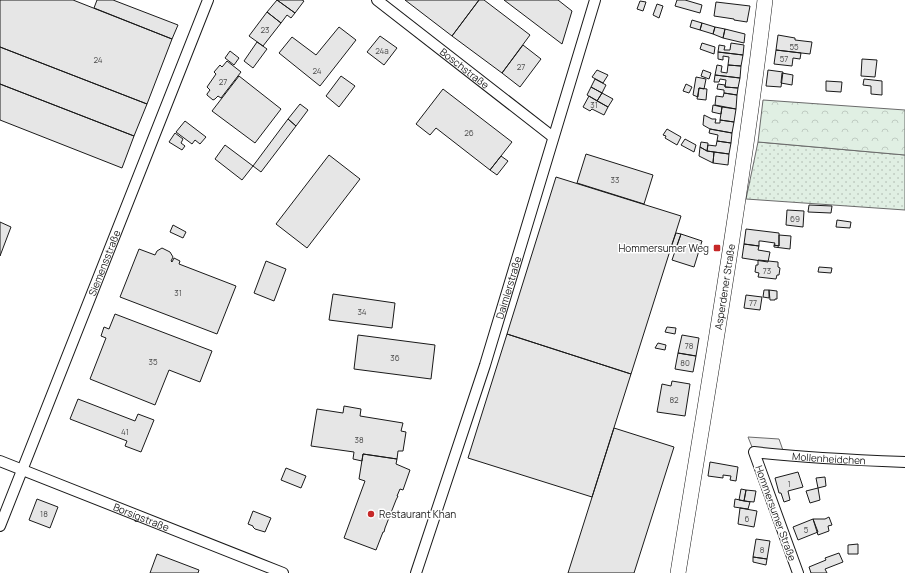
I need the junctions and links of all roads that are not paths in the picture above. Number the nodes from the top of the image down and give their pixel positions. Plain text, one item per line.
1 (208, 0) edge
2 (377, 0) edge
3 (595, 0) edge
4 (764, 0) edge
5 (553, 137) junction
6 (754, 452) joint
7 (0, 461) edge
8 (905, 462) edge
9 (22, 469) junction
10 (0, 526) edge
11 (283, 573) edge
12 (416, 573) edge
13 (678, 573) edge
14 (798, 573) edge

1 - 9 street, Siemensstraße
2 - 5 street, Boschstraße
3 - 5 street, Daimlerstraße
4 - 13 main road, Asperdener Straße
5 - 12 street, Daimlerstraße
6 - 8 street, Mollenheidchen
6 - 14 street, Hommersumer Straße
7 - 9 street, Borsigstraße
9 - 10 street, Siemensstraße
9 - 11 street, Borsigstraße

